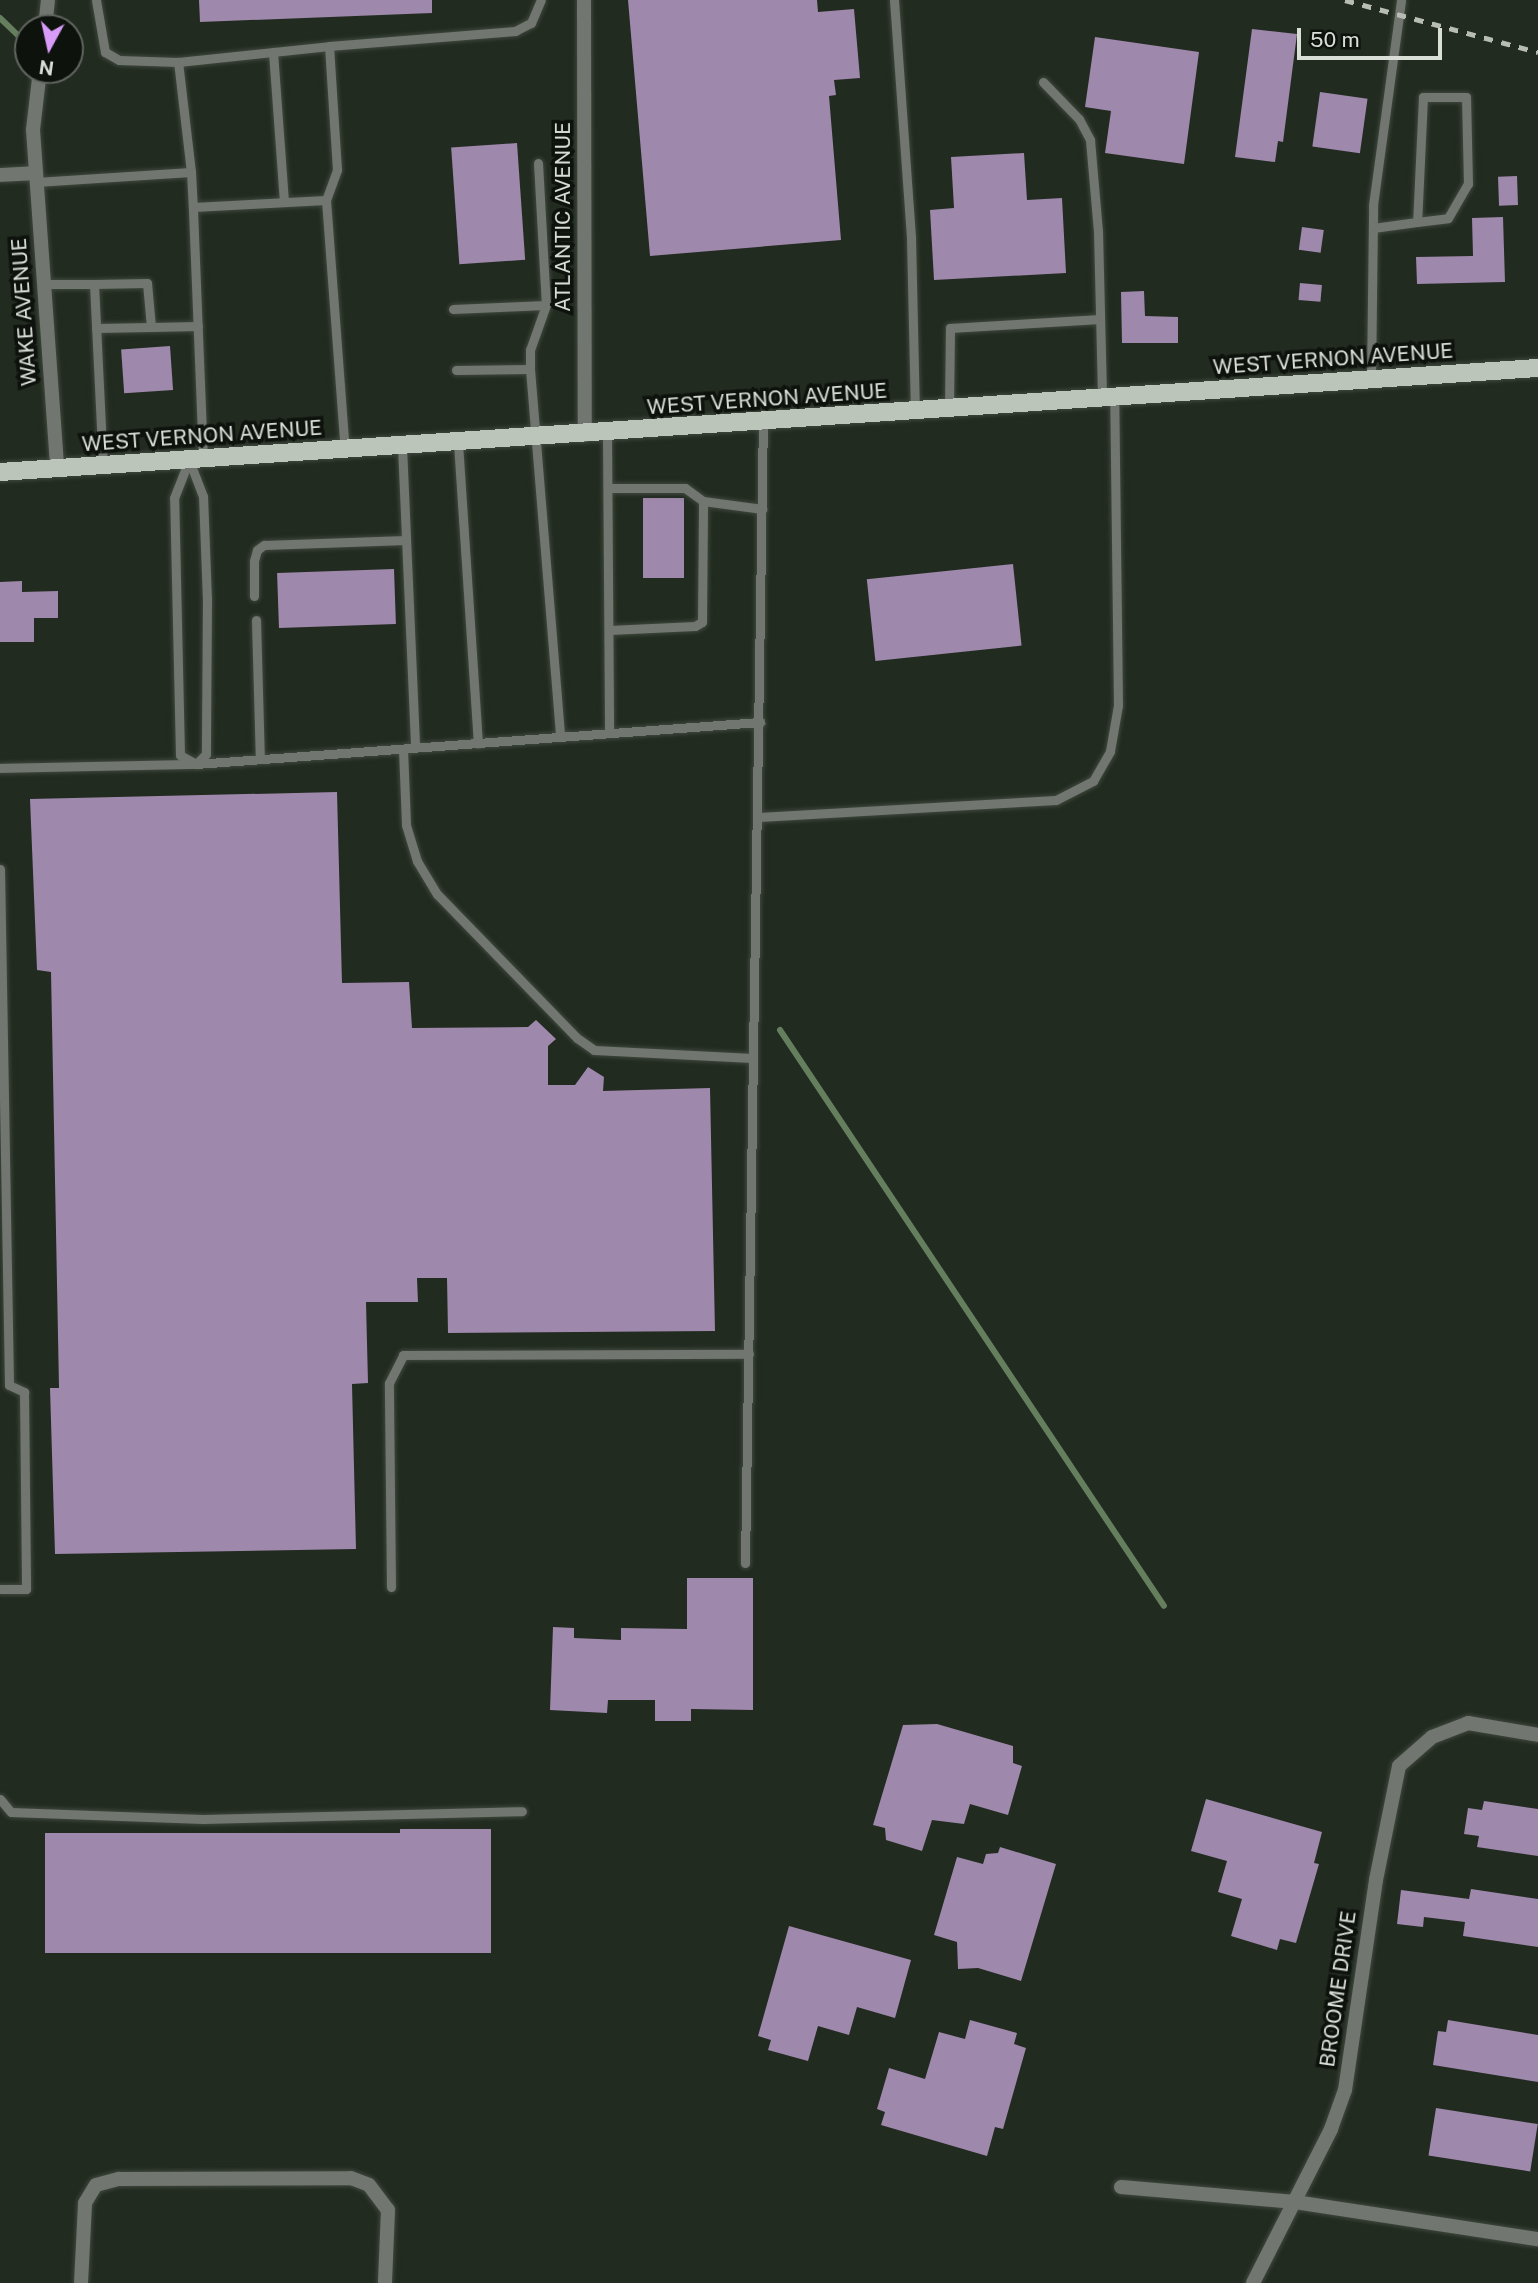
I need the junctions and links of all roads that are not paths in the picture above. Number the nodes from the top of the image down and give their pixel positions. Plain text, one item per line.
1 (96, 0) edge
2 (541, 0) edge
3 (584, 0) edge
4 (894, 0) edge
5 (1401, 0) edge
6 (329, 46) junction
7 (273, 52) junction
8 (178, 62) junction
9 (1043, 82) dead end
10 (38, 84) edge
11 (538, 163) dead end
12 (4, 172) edge
13 (191, 172) junction
14 (36, 178) junction
15 (326, 200) junction
16 (284, 202) junction
17 (193, 207) junction
18 (1417, 222) junction
19 (1373, 228) junction
20 (43, 284) junction
21 (94, 284) junction
22 (546, 305) junction
23 (453, 309) dead end
24 (1100, 319) junction
25 (198, 326) junction
26 (150, 327) junction
27 (96, 328) junction
28 (1538, 368) edge
29 (530, 369) junction
30 (456, 370) dead end
31 (1371, 380) junction
32 (1108, 398) junction
33 (948, 409) junction
34 (915, 411) junction
35 (763, 422) junction
36 (607, 433) junction
37 (585, 435) junction
38 (534, 438) junction
39 (458, 443) junction
40 (402, 446) junction
41 (345, 450) junction
42 (196, 459) junction
43 (103, 465) junction
44 (57, 468) junction
45 (0, 472) edge
46 (608, 488) junction
47 (703, 501) junction
48 (762, 509) junction
49 (406, 540) junction
50 (254, 596) dead end
51 (256, 620) dead end
52 (609, 630) junction
53 (760, 722) junction
54 (609, 733) junction
55 (559, 737) junction
56 (478, 743) junction
57 (403, 748) junction
58 (415, 748) junction
59 (260, 759) junction
60 (196, 764) junction
61 (0, 768) edge
62 (759, 817) junction
63 (0, 869) edge
64 (752, 1058) junction
65 (0, 1156) edge
66 (3, 1169) edge
67 (749, 1354) junction
68 (5, 1384) edge
69 (745, 1563) dead end
70 (391, 1587) dead end
71 (0, 1589) edge
72 (1538, 1735) edge
73 (0, 1799) edge
74 (522, 1811) dead end
75 (1121, 2187) dead end
76 (1295, 2202) junction
77 (1538, 2239) edge
78 (81, 2283) edge
79 (385, 2283) edge
80 (1253, 2283) edge

1 - 8 lane
2 - 6 lane
3 - 37 street, ATLANTIC AVENUE
4 - 34 lane
5 - 19 lane
6 - 7 lane
6 - 15 lane
7 - 8 lane
7 - 16 lane
8 - 13 lane
9 - 24 lane
10 - 14 street, WAKE AVENUE
11 - 22 lane
12 - 14 street
13 - 14 lane
13 - 17 lane
14 - 20 street, WAKE AVENUE
15 - 16 lane
15 - 41 lane
16 - 17 lane
17 - 25 lane
18 - 18 lane
18 - 19 lane
19 - 31 lane
20 - 21 lane
20 - 44 street, WAKE AVENUE
21 - 26 lane
21 - 27 lane
22 - 23 lane
22 - 29 lane
24 - 32 lane
24 - 33 lane
25 - 26 lane
25 - 42 lane
26 - 27 lane
27 - 43 lane
28 - 31 main road, WEST VERNON AVENUE
29 - 30 lane
29 - 38 lane
31 - 32 main road, WEST VERNON AVENUE
32 - 33 main road, WEST VERNON AVENUE
32 - 62 lane
33 - 34 main road, WEST VERNON AVENUE
34 - 35 main road, WEST VERNON AVENUE
35 - 36 main road, WEST VERNON AVENUE
35 - 48 lane
36 - 37 main road, WEST VERNON AVENUE
36 - 46 lane
37 - 38 main road, WEST VERNON AVENUE
38 - 39 main road, WEST VERNON AVENUE
38 - 55 lane
39 - 40 main road, WEST VERNON AVENUE
39 - 56 lane
40 - 41 main road, WEST VERNON AVENUE
40 - 49 lane
41 - 42 main road, WEST VERNON AVENUE
42 - 43 main road, WEST VERNON AVENUE
42 - 60 lane
42 - 60 lane
43 - 44 main road, WEST VERNON AVENUE
44 - 45 main road, WEST VERNON AVENUE
46 - 47 lane
46 - 52 lane
47 - 48 lane
47 - 52 lane
48 - 53 lane
49 - 50 lane
49 - 58 lane
51 - 59 lane
52 - 54 lane
53 - 54 lane
53 - 62 lane
54 - 55 lane
55 - 56 lane
56 - 58 lane
57 - 58 lane
57 - 59 lane
57 - 64 lane
59 - 60 lane
60 - 61 lane
62 - 64 lane
63 - 66 lane
64 - 67 lane
65 - 66 lane
66 - 68 lane
67 - 69 lane
67 - 70 lane
68 - 71 lane
72 - 76 street, BROOME DRIVE
73 - 74 lane
75 - 76 street
76 - 77 street
76 - 80 street, BROOME DRIVE
78 - 79 street

